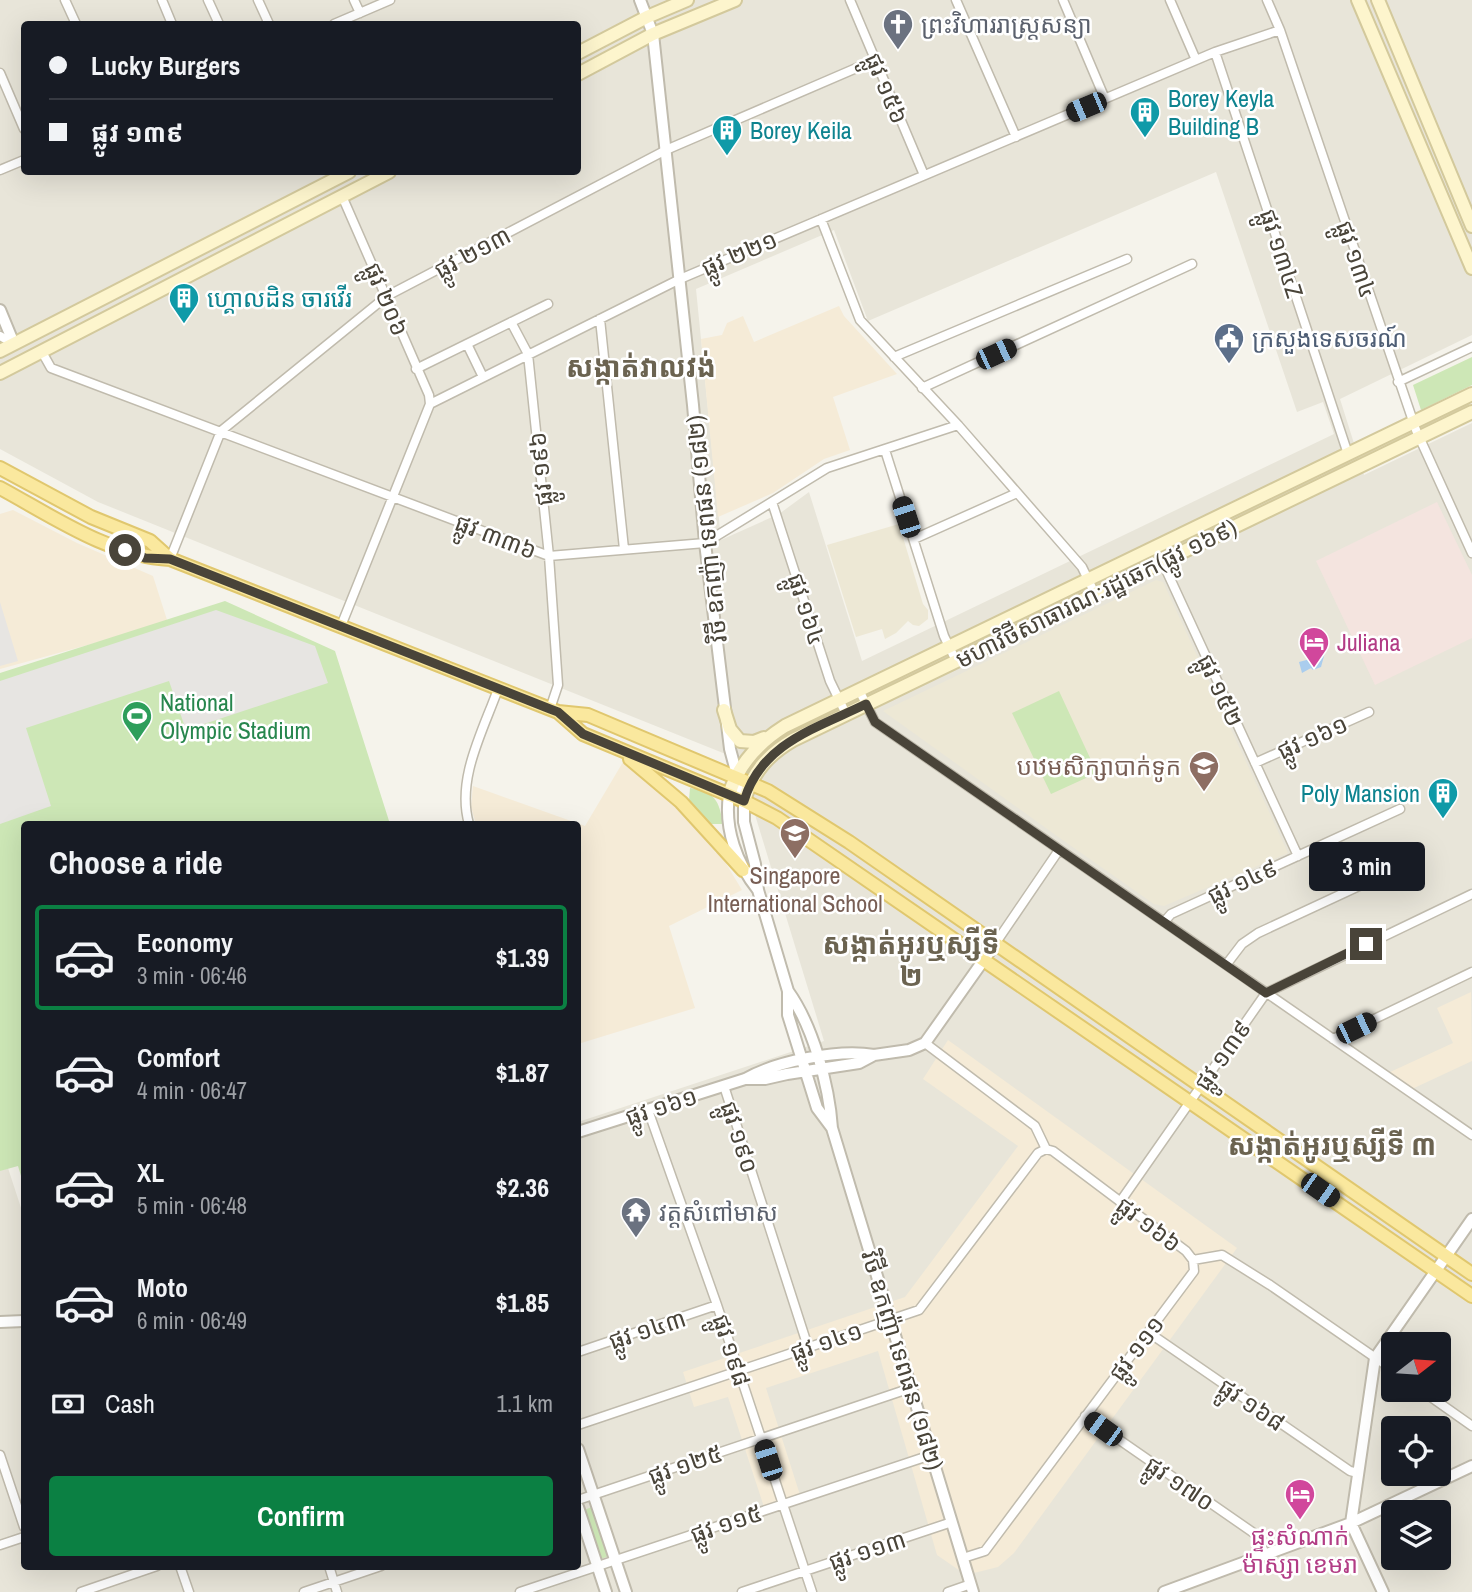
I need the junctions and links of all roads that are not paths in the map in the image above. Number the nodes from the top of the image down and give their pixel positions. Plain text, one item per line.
1 (65, 0) edge
2 (162, 0) edge
3 (208, 0) edge
4 (258, 0) edge
5 (354, 0) edge
6 (390, 0) edge
7 (640, 0) edge
8 (687, 0) edge
9 (735, 0) edge
10 (850, 0) edge
11 (956, 0) edge
12 (1063, 0) edge
13 (1170, 0) edge
14 (1267, 0) edge
15 (1358, 0) edge
16 (1378, 0) edge
17 (360, 13) junction
18 (647, 17) junction
19 (75, 21) edge
20 (171, 21) edge
21 (218, 21) edge
22 (268, 21) edge
23 (341, 21) edge
24 (1280, 30) junction
25 (653, 34) junction
26 (581, 51) edge
27 (1215, 52) junction
28 (875, 60) junction
29 (1196, 60) junction
30 (581, 72) edge
31 (0, 73) edge
32 (1105, 99) junction
33 (21, 122) edge
34 (1016, 137) junction
35 (666, 150) junction
36 (21, 160) edge
37 (0, 170) edge
38 (333, 175) edge
39 (383, 175) edge
40 (924, 176) junction
41 (342, 196) junction
42 (821, 219) junction
43 (1472, 226) edge
44 (1127, 259) dead end
45 (1192, 264) dead end
46 (1472, 268) edge
47 (680, 279) junction
48 (387, 296) junction
49 (548, 304) dead end
50 (0, 310) edge
51 (600, 319) junction
52 (510, 322) junction
53 (0, 336) edge
54 (15, 344) junction
55 (467, 344) junction
56 (1472, 347) edge
57 (0, 352) edge
58 (42, 352) junction
59 (528, 354) junction
60 (894, 357) junction
61 (416, 369) junction
62 (0, 373) edge
63 (483, 377) junction
64 (1398, 382) junction
65 (922, 388) junction
66 (1468, 396) edge
67 (430, 404) junction
68 (1472, 412) edge
69 (1413, 423) junction
70 (958, 425) junction
71 (221, 431) junction
72 (1419, 437) junction
73 (885, 450) junction
74 (1348, 454) junction
75 (0, 468) edge
76 (0, 488) edge
77 (1017, 493) junction
78 (392, 496) junction
79 (772, 502) junction
80 (914, 539) junction
81 (705, 543) junction
82 (624, 549) junction
83 (1472, 553) edge
84 (549, 556) junction
85 (170, 559) junction
86 (1162, 561) junction
87 (1087, 579) junction
88 (1095, 594) junction
89 (341, 626) junction
90 (949, 646) junction
91 (956, 661) junction
92 (498, 689) junction
93 (859, 690) junction
94 (839, 699) junction
95 (866, 704) junction
96 (554, 710) junction
97 (724, 710) junction
98 (1369, 712) dead end
99 (846, 714) junction
100 (774, 733) junction
101 (616, 748) junction
102 (1255, 763) junction
103 (736, 775) junction
104 (750, 782) junction
105 (729, 795) junction
106 (744, 801) junction
107 (1400, 809) dead end
108 (468, 821) edge
109 (849, 842) junction
110 (1059, 850) junction
111 (1298, 856) junction
112 (837, 859) junction
113 (1417, 859) dead end
114 (743, 870) junction
115 (758, 890) junction
116 (1472, 894) edge
117 (1164, 922) junction
118 (995, 944) junction
119 (984, 960) junction
120 (1226, 965) junction
121 (1472, 972) edge
122 (788, 991) junction
123 (1266, 993) junction
124 (1333, 1039) junction
125 (925, 1043) junction
126 (819, 1063) junction
127 (804, 1065) junction
128 (724, 1086) junction
129 (1201, 1086) junction
130 (1191, 1101) junction
131 (648, 1110) junction
132 (832, 1128) junction
133 (581, 1131) edge
134 (1472, 1135) edge
135 (1045, 1149) junction
136 (1121, 1202) junction
137 (1472, 1219) edge
138 (1446, 1256) junction
139 (1193, 1260) junction
140 (1436, 1271) junction
141 (1472, 1274) edge
142 (1472, 1296) edge
143 (717, 1305) junction
144 (890, 1320) junction
145 (21, 1321) edge
146 (0, 1322) edge
147 (1148, 1332) junction
148 (808, 1347) junction
149 (581, 1351) edge
150 (1376, 1359) junction
151 (1381, 1362) edge
152 (738, 1371) junction
153 (911, 1388) junction
154 (1438, 1402) edge
155 (1085, 1416) junction
156 (581, 1425) edge
157 (1472, 1426) edge
158 (761, 1438) junction
159 (0, 1455) edge
160 (932, 1455) junction
161 (581, 1458) edge
162 (1472, 1466) edge
163 (1358, 1473) junction
164 (593, 1495) junction
165 (581, 1499) edge
166 (783, 1504) junction
167 (581, 1516) edge
168 (21, 1518) edge
169 (952, 1522) junction
170 (1351, 1523) junction
171 (21, 1538) edge
172 (0, 1545) edge
173 (1265, 1555) junction
174 (963, 1558) junction
175 (615, 1560) junction
176 (598, 1566) junction
177 (146, 1570) edge
178 (181, 1570) edge
179 (330, 1570) edge
180 (369, 1570) edge
181 (805, 1571) junction
182 (334, 1582) junction
183 (972, 1588) edge
184 (81, 1592) edge
185 (189, 1592) edge
186 (304, 1592) edge
187 (337, 1592) edge
188 (520, 1592) edge
189 (606, 1592) edge
190 (626, 1592) edge
191 (742, 1592) edge
192 (812, 1592) edge
193 (948, 1592) edge
194 (1164, 1592) edge
195 (1383, 1592) edge

1 - 19 street
2 - 20 street
3 - 21 street
4 - 22 street
5 - 17 street
6 - 17 street
7 - 18 street, វិថី ឧកញ៉ា ទេពផន (១៨២)
8 - 18 main road
9 - 25 main road
10 - 28 street, ផ្លូវ ១៥៦
11 - 34 street
12 - 32 street
13 - 29 street
14 - 24 street, ផ្លូវ ១៣៤
15 - 46 main road
16 - 43 main road
17 - 23 street
18 - 25 street, វិថី ឧកញ៉ា ទេពផន (១៨២)
18 - 26 main road
24 - 27 street, ផ្លូវ ២២១
24 - 64 street, ផ្លូវ ១៣៤
25 - 30 main road
25 - 35 street, វិថី ឧកញ៉ា ទេពផន (១៨២)
27 - 29 street, ផ្លូវ ២២១
27 - 74 street, ផ្លូវ ១៣៤Z
28 - 35 street, ផ្លូវ ២១៣
28 - 40 street, ផ្លូវ ១៥៦
29 - 32 street, ផ្លូវ ២២១
31 - 33 street
32 - 34 street, ផ្លូវ ២២១
34 - 40 street, ផ្លូវ ២២១
35 - 47 street, វិថី ឧកញ៉ា ទេពផន (១៨២)
35 - 48 street, ផ្លូវ ២១៣
36 - 37 street
38 - 54 main road
39 - 41 main road
40 - 42 street, ផ្លូវ ២២១
41 - 48 street, ផ្លូវ ២០៦
41 - 58 main road
42 - 47 street, ផ្លូវ ២២១
42 - 60 street
44 - 60 street
45 - 65 street
47 - 51 street, ផ្លូវ ២២១
47 - 81 street, វិថី ឧកញ៉ា ទេពផន (១៨២)
48 - 61 street, ផ្លូវ ២០៦
48 - 71 street, ផ្លូវ ២១៣
49 - 52 street
50 - 54 street
51 - 59 street, ផ្លូវ ២២១
51 - 82 street
52 - 55 street
52 - 59 street
53 - 54 street
54 - 57 main road
55 - 61 street
55 - 63 street
56 - 64 street
58 - 62 main road
58 - 71 street, ផ្លូវ ៣៣៦
59 - 63 street, ផ្លូវ ២២១
59 - 84 street, ផ្លូវ ១៩៦
60 - 65 street
61 - 67 street, ផ្លូវ ២០៦
63 - 67 street, ផ្លូវ ២២១
64 - 69 street, ផ្លូវ ១៣៤
65 - 70 street
66 - 69 main road, មហាវិថីសាធារណៈរដ្ឋឆេក(ផ្លូវ ១៦៩)
67 - 78 street
68 - 72 main road, មហាវិថីសាធារណៈរដ្ឋឆេក(ផ្លូវ ១៦៩)
69 - 72 street, ផ្លូវ ១៣៤
69 - 74 main road, មហាវិថីសាធារណៈរដ្ឋឆេក(ផ្លូវ ១៦៩)
70 - 73 street, ផ្លូវ ៣៣៦
70 - 77 street
71 - 78 street, ផ្លូវ ៣៣៦
71 - 85 street, ផ្លូវ ២១៣
72 - 83 street, ផ្លូវ ១៣៤
72 - 86 main road, មហាវិថីសាធារណៈរដ្ឋឆេក(ផ្លូវ ១៦៩)
73 - 79 street, ផ្លូវ ៣៣៦
73 - 80 street
74 - 87 main road, មហាវិថីសាធារណៈរដ្ឋឆេក(ផ្លូវ ១៦៩)
75 - 85 main road
76 - 85 main road
77 - 80 street
77 - 87 street
78 - 84 street, ផ្លូវ ៣៣៦
78 - 89 street
79 - 81 street, ផ្លូវ ៣៣៦
79 - 94 street, ផ្លូវ ១៦៤
80 - 90 street
81 - 82 street, ផ្លូវ ៣៣៦
81 - 97 street, វិថី ឧកញ៉ា ទេពផន (១៨២)
82 - 84 street, ផ្លូវ ៣៣៦
84 - 96 street, ផ្លូវ ១៩៦
85 - 89 main road
86 - 88 main road, មហាវិថីសាធារណៈរដ្ឋឆេក(ផ្លូវ ១៦៩)
86 - 102 street, ផ្លូវ ១៥២
87 - 88 street
87 - 90 main road, មហាវិថីសាធារណៈរដ្ឋឆេក(ផ្លូវ ១៦៩)
88 - 91 main road, មហាវិថីសាធារណៈរដ្ឋឆេក(ផ្លូវ ១៦៩)
89 - 92 main road
90 - 91 street
90 - 93 main road, មហាវិថីសាធារណៈរដ្ឋឆេក(ផ្លូវ ១៦៩)
91 - 95 main road, មហាវិថីសាធារណៈរដ្ឋឆេក(ផ្លូវ ១៦៩)
92 - 96 main road
92 - 108 street
93 - 94 main road, មហាវិថីសាធារណៈរដ្ឋឆេក(ផ្លូវ ១៦៩)
93 - 95 street
94 - 99 street, ផ្លូវ ១៦៤
94 - 100 main road, មហាវិថីសាធារណៈរដ្ឋឆេក(ផ្លូវ ១៦៩)
95 - 99 main road, មហាវិថីសាធារណៈរដ្ឋឆេក(ផ្លូវ ១៦៩)
95 - 110 street
96 - 101 main road
96 - 103 main road
97 - 100 main road
97 - 103 street, វិថី ឧកញ៉ា ទេពផន (១៨២)
98 - 102 street, ផ្លូវ ១៦១
99 - 104 main road, មហាវិថីសាធារណៈរដ្ឋឆេក(ផ្លូវ ១៦៩)
100 - 103 main road, មហាវិថីសាធារណៈរដ្ឋឆេក(ផ្លូវ ១៦៩)
101 - 105 main road
101 - 114 main road
102 - 111 street, ផ្លូវ ១៥២
103 - 104 main road
103 - 105 main road, មហាវិថីសាធារណៈរដ្ឋឆេក(ផ្លូវ ១៦៩)
103 - 106 street, វិថី ឧកញ៉ា ទេពផន (១៨២)
104 - 106 main road, មហាវិថីសាធារណៈរដ្ឋឆេក(ផ្លូវ ១៦៩)
104 - 109 main road
105 - 106 main road
105 - 114 street, វិថី ឧកញ៉ា ទេពផន (១៨២)
106 - 112 main road
106 - 115 street, វិថី ឧកញ៉ា ទេពផន (១៨២)
107 - 111 street, ផ្លូវ ១៤៩
109 - 112 main road
109 - 118 main road
110 - 117 street
110 - 118 street
111 - 117 street, ផ្លូវ ១៤៩
112 - 119 main road
113 - 120 street
114 - 115 street, វិថី ឧកញ៉ា ទេពផន (១៨២)
115 - 122 street, វិថី ឧកញ៉ា ទេពផន (១៨២)
116 - 123 street, ផ្លូវ ១៣៩
117 - 120 street
118 - 119 street
118 - 129 main road
119 - 125 street
119 - 130 main road
120 - 123 street
121 - 124 street
122 - 126 street, វិថី ឧកញ៉ា ទេពផន (១៨២)
122 - 127 street, វិថី ឧកញ៉ា ទេពផន (១៨២)
123 - 124 street
123 - 129 street, ផ្លូវ ១៣៩
124 - 134 street
125 - 126 street, ផ្លូវ ១៦១
125 - 135 street, ផ្លូវ ១៦៦
126 - 127 street, ផ្លូវ ១៦១
126 - 132 street, វិថី ឧកញ៉ា ទេពផន (១៨២)
127 - 128 street, ផ្លូវ ១៦១
127 - 132 street, វិថី ឧកញ៉ា ទេពផន (១៨២)
128 - 131 street, ផ្លូវ ១៦១
128 - 148 street, ផ្លូវ ១៩០
129 - 130 street, ផ្លូវ ១៣៩
129 - 138 main road
130 - 136 street, ផ្លូវ ១៣៩
130 - 140 main road
131 - 133 street, ផ្លូវ ១៦១
131 - 143 street, ផ្លូវ ១៩៨
132 - 144 street, វិថី ឧកញ៉ា ទេពផន (១៨២)
135 - 136 street, ផ្លូវ ១៦៦
135 - 144 street, ផ្លូវ ១៤១
136 - 139 street, ផ្លូវ ១៦៦
137 - 138 street
138 - 140 street
138 - 141 main road
139 - 147 street, ផ្លូវ ១១១
139 - 150 street, ផ្លូវ ១៦៦
140 - 142 main road
140 - 150 street
143 - 149 street, ផ្លូវ ១៤៣
143 - 152 street, ផ្លូវ ១៩៨
144 - 148 street, ផ្លូវ ១៤១
144 - 153 street, វិថី ឧកញ៉ា ទេពផន (១៨២)
145 - 146 street
147 - 155 street, ផ្លូវ ១១១
147 - 163 street, ផ្លូវ ១៦៨
148 - 152 street, ផ្លូវ ១៤១
150 - 151 street, ផ្លូវ ១៦៦
150 - 163 street
152 - 156 street, ផ្លូវ ១៤១
152 - 158 street, ផ្លូវ ១៩៨
153 - 158 street, ផ្លូវ ១២៥
153 - 160 street, វិថី ឧកញ៉ា ទេពផន (១៨២)
154 - 157 street
155 - 173 street, ផ្លូវ ១៧០
155 - 174 street, ផ្លូវ ១១១
158 - 164 street, ផ្លូវ ១២៥
158 - 166 street, ផ្លូវ ១៩៨
159 - 168 street
160 - 166 street, ផ្លូវ ១១៥
160 - 169 street, វិថី ឧកញ៉ា ទេពផន (១៨២)
161 - 164 street
162 - 170 street
163 - 170 street
164 - 165 street, ផ្លូវ ១២៥
164 - 175 street
166 - 175 street, ផ្លូវ ១១៥
166 - 181 street, ផ្លូវ ១៩៨
167 - 176 street
169 - 174 street, វិថី ឧកញ៉ា ទេពផន (១៨២)
169 - 181 street, ផ្លូវ ១១៣
170 - 173 street
170 - 195 street
171 - 172 street
173 - 194 street
174 - 183 street, វិថី ឧកញ៉ា ទេពផន (១៨២)
175 - 176 street, ផ្លូវ ១១៥
175 - 190 street
176 - 188 street, ផ្លូវ ១១៥
176 - 189 street
177 - 184 street
178 - 185 street
179 - 182 street
180 - 182 street
181 - 191 street, ផ្លូវ ១១៣
181 - 192 street, ផ្លូវ ១៩៨
182 - 186 street
182 - 187 street
183 - 193 street

